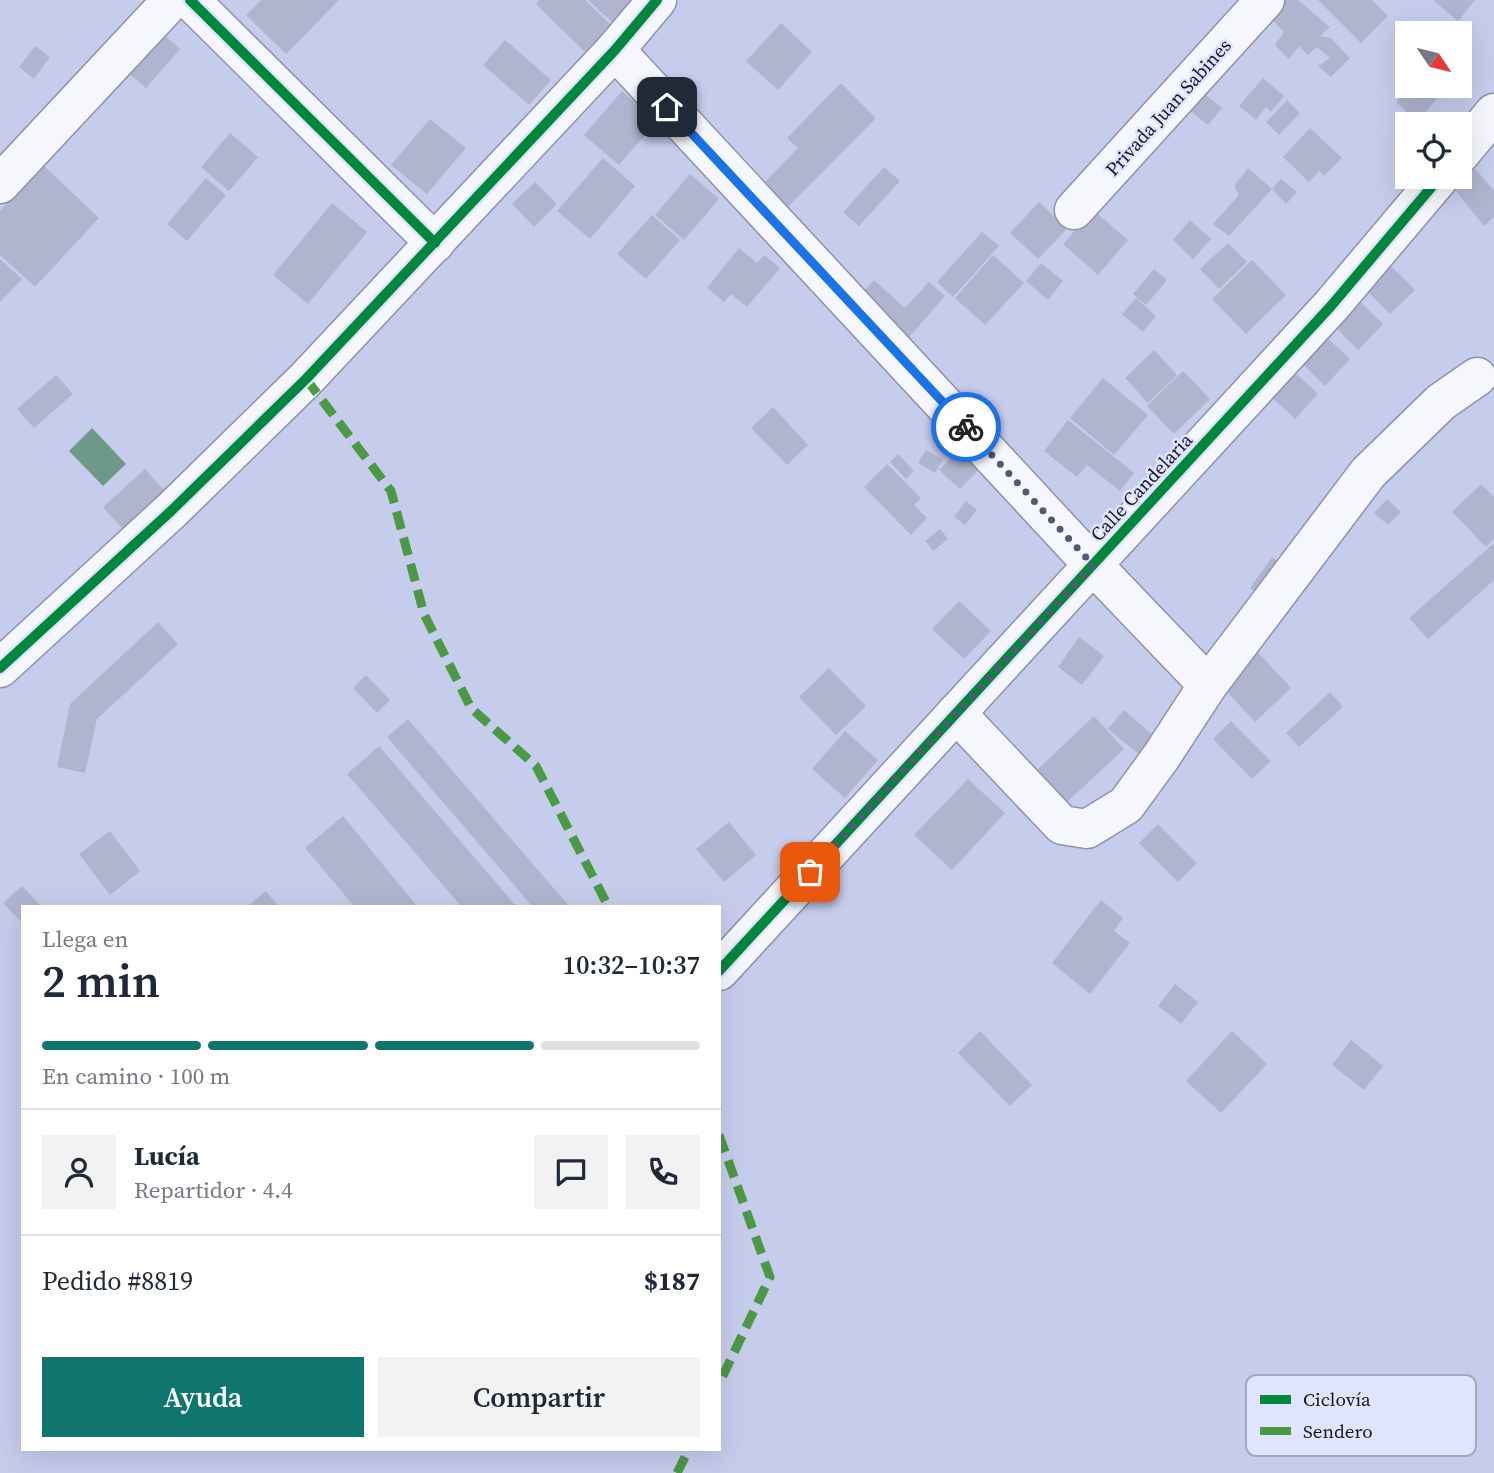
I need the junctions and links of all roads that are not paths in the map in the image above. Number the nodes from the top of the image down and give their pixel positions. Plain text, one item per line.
1 (172, 0) edge
2 (190, 0) edge
3 (657, 0) edge
4 (1262, 1) edge
5 (615, 50) junction
6 (1494, 113) edge
7 (1472, 140) edge
8 (0, 184) edge
9 (1430, 189) edge
10 (1074, 210) dead end
11 (435, 243) junction
12 (1477, 377) dead end
13 (1093, 565) junction
14 (0, 668) edge
15 (1208, 685) junction
16 (956, 713) junction
17 (721, 969) edge

1 - 8 street
2 - 11 street
3 - 5 street
4 - 10 street, Privada Juan Sabines
5 - 11 street
5 - 13 street
6 - 7 street
9 - 13 street, Calle Candelaria
11 - 14 street
12 - 15 street
13 - 15 street
13 - 16 street, Calle Candelaria
15 - 16 street
16 - 17 street, Calle Candelaria

